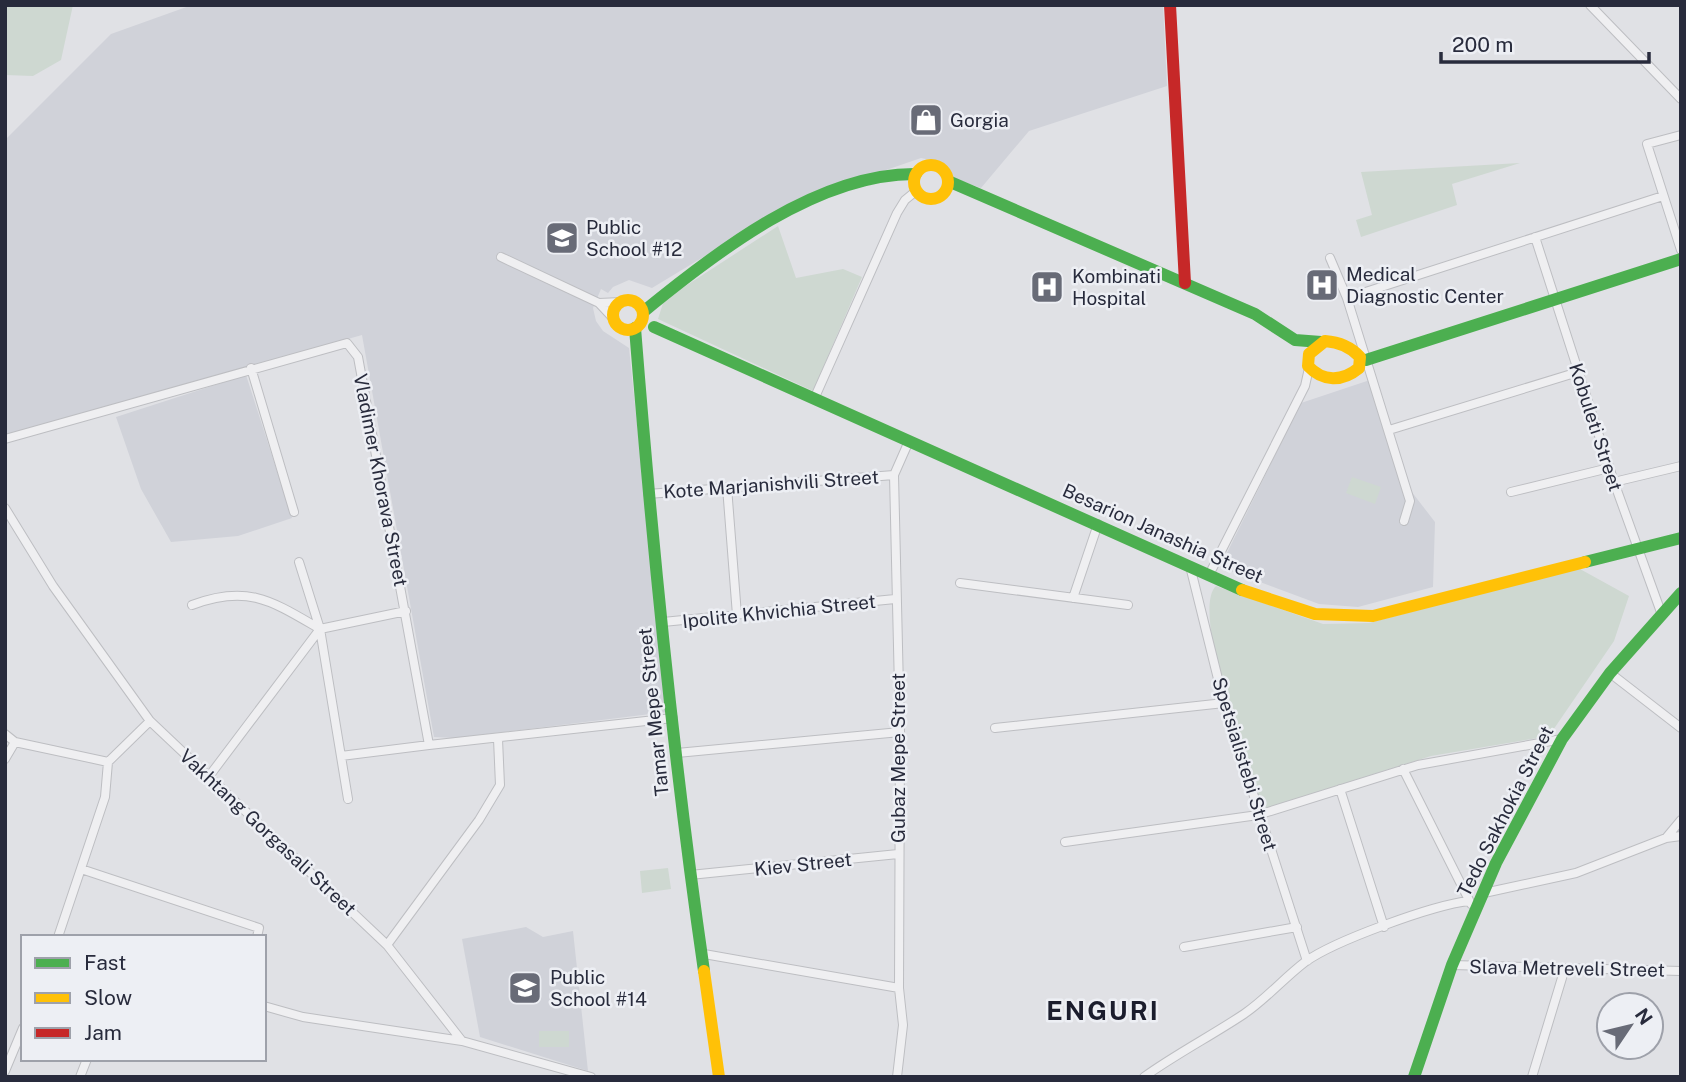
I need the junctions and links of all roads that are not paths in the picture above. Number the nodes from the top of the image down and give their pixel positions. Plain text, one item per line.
1 (1170, 5) edge
2 (1590, 5) edge
3 (1681, 99) edge
4 (1681, 135) edge
5 (916, 174) junction
6 (948, 181) junction
7 (916, 191) junction
8 (1663, 196) junction
9 (1535, 237) junction
10 (1681, 250) edge
11 (501, 257) dead end
12 (1330, 258) dead end
13 (1681, 260) edge
14 (1185, 283) junction
15 (667, 291) junction
16 (1347, 298) junction
17 (1555, 299) junction
18 (627, 301) junction
19 (599, 303) junction
20 (617, 323) junction
21 (639, 324) junction
22 (654, 327) joint
23 (1295, 340) junction
24 (1321, 342) junction
25 (1355, 351) junction
26 (1366, 360) junction
27 (1308, 367) junction
28 (251, 368) junction
29 (1356, 372) junction
30 (1578, 372) junction
31 (1324, 378) junction
32 (1305, 386) junction
33 (815, 397) junction
34 (1388, 430) junction
35 (5, 439) edge
36 (909, 441) junction
37 (1681, 466) edge
38 (1609, 468) junction
39 (894, 475) junction
40 (1614, 482) junction
41 (727, 487) junction
42 (1511, 492) dead end
43 (648, 494) junction
44 (5, 508) edge
45 (294, 512) dead end
46 (1404, 521) dead end
47 (1098, 524) junction
48 (1681, 538) edge
49 (1637, 548) junction
50 (299, 562) dead end
51 (1189, 566) junction
52 (1209, 575) junction
53 (960, 583) dead end
54 (1681, 593) edge
55 (1073, 598) junction
56 (895, 599) junction
57 (192, 605) dead end
58 (1128, 605) dead end
59 (406, 611) junction
60 (737, 615) junction
61 (1662, 615) junction
62 (663, 622) junction
63 (320, 629) junction
64 (1610, 673) junction
65 (1224, 702) junction
66 (673, 718) junction
67 (150, 721) junction
68 (995, 728) dead end
69 (1681, 728) edge
70 (900, 732) junction
71 (5, 734) edge
72 (1562, 738) junction
73 (498, 739) junction
74 (15, 742) junction
75 (429, 745) junction
76 (684, 752) junction
77 (341, 756) junction
78 (5, 759) edge
79 (108, 762) junction
80 (1403, 769) junction
81 (211, 775) junction
82 (1340, 789) junction
83 (348, 799) dead end
84 (1258, 815) junction
85 (1681, 820) edge
86 (1681, 835) edge
87 (1666, 838) junction
88 (1065, 842) dead end
89 (898, 854) junction
90 (81, 869) junction
91 (690, 875) junction
92 (1484, 893) junction
93 (1472, 907) junction
94 (1297, 927) junction
95 (1384, 927) junction
96 (59, 935) edge
97 (257, 935) edge
98 (387, 945) junction
99 (1184, 947) dead end
100 (704, 954) junction
101 (1307, 961) junction
102 (1452, 965) junction
103 (1565, 968) junction
104 (1681, 971) edge
105 (899, 988) junction
106 (266, 1007) edge
107 (21, 1032) edge
108 (462, 1041) junction
109 (5, 1071) edge
110 (591, 1077) edge
111 (719, 1077) edge
112 (897, 1077) edge
113 (1144, 1077) edge
114 (1415, 1077) edge
115 (1532, 1077) edge

1 - 14 street
2 - 3 street
4 - 8 street
5 - 6 street
5 - 7 street
5 - 15 street
6 - 7 street
6 - 14 street
7 - 33 street
8 - 9 street
8 - 10 street
9 - 16 street
9 - 17 street, Kobuleti Street
11 - 19 street
12 - 16 street
13 - 17 street
14 - 23 street
15 - 18 street
15 - 21 street
16 - 26 street
17 - 26 street
17 - 30 street, Kobuleti Street
18 - 19 street
18 - 20 street
18 - 21 street
19 - 20 street
20 - 21 street
21 - 22 street
21 - 43 street, Tamar Mepe Street
22 - 33 street, Besarion Janashia Street
23 - 24 street
23 - 27 street
24 - 25 street
24 - 27 street
25 - 26 street
25 - 29 street
26 - 29 street
26 - 34 street
27 - 31 street
27 - 32 street
28 - 35 street, Vladimer Khorava Street
28 - 45 street
28 - 59 street, Vladimer Khorava Street
29 - 31 street
30 - 34 street
30 - 38 street, Kobuleti Street
31 - 32 street
32 - 52 street
33 - 36 street, Besarion Janashia Street
34 - 46 street
36 - 39 street, Gubaz Mepe Street
36 - 47 street, Besarion Janashia Street
37 - 40 street
38 - 40 street, Kobuleti Street
38 - 42 street
39 - 41 street, Kote Marjanishvili Street
39 - 56 street, Gubaz Mepe Street
40 - 49 street, Kobuleti Street
41 - 43 street, Kote Marjanishvili Street
41 - 60 street
43 - 62 street, Tamar Mepe Street
44 - 67 street, Vakhtang Gorgasali Street
47 - 51 street, Besarion Janashia Street
47 - 55 street
48 - 49 street, Besarion Janashia Street
49 - 52 street, Besarion Janashia Street
49 - 61 street, Kobuleti Street
50 - 63 street
51 - 52 street, Besarion Janashia Street
51 - 65 street, Spetsialistebi Street
53 - 55 street
54 - 61 street, Tedo Sakhokia Street
55 - 58 street
56 - 60 street, Ipolite Khvichia Street
56 - 70 street, Gubaz Mepe Street
57 - 63 street
59 - 63 street
59 - 75 street, Vladimer Khorava Street
60 - 62 street, Ipolite Khvichia Street
61 - 64 street, Tedo Sakhokia Street
62 - 66 street, Tamar Mepe Street
63 - 77 street
63 - 81 street
64 - 69 street
64 - 72 street, Tedo Sakhokia Street
65 - 68 street
65 - 84 street, Spetsialistebi Street
66 - 73 street
66 - 76 street, Tamar Mepe Street
67 - 79 street
67 - 81 street, Vakhtang Gorgasali Street
70 - 76 street
70 - 89 street, Gubaz Mepe Street
71 - 74 street
72 - 80 street
72 - 92 street, Tedo Sakhokia Street
73 - 75 street
73 - 98 street
74 - 78 street
74 - 79 street
75 - 77 street
76 - 91 street, Tamar Mepe Street
77 - 83 street
79 - 90 street
80 - 82 street
80 - 93 street
81 - 98 street, Vakhtang Gorgasali Street
82 - 84 street
82 - 95 street
84 - 88 street
84 - 94 street, Spetsialistebi Street
85 - 87 street
86 - 87 street
87 - 92 street
89 - 91 street
89 - 105 street, Gubaz Mepe Street
90 - 96 street
90 - 97 street
91 - 100 street, Tamar Mepe Street
92 - 93 street, Tedo Sakhokia Street
93 - 95 street
93 - 102 street, Tedo Sakhokia Street
94 - 99 street
94 - 101 street, Spetsialistebi Street
95 - 101 street
98 - 108 street, Vakhtang Gorgasali Street
100 - 105 street
100 - 111 street, Tamar Mepe Street
101 - 113 street
102 - 103 street, Slava Metreveli Street
102 - 114 street, Tedo Sakhokia Street
103 - 104 street, Slava Metreveli Street
103 - 115 street
105 - 112 street, Gubaz Mepe Street
106 - 108 street
107 - 109 street
108 - 110 street

